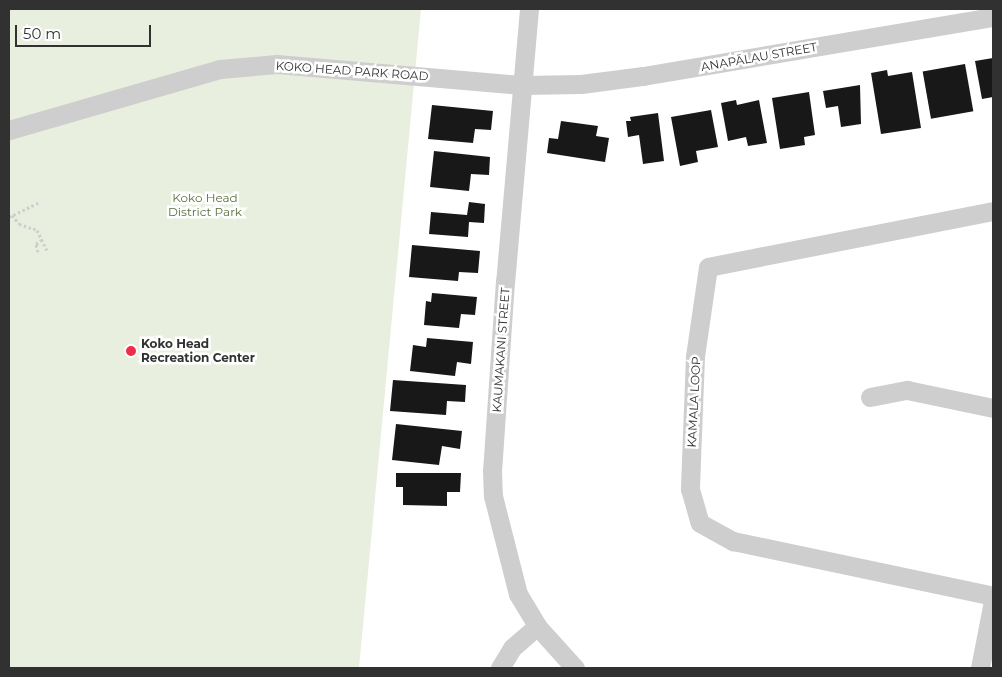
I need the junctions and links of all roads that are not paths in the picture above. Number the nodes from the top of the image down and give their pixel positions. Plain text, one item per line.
1 (529, 9) edge
2 (993, 17) edge
3 (523, 85) junction
4 (9, 130) edge
5 (993, 211) edge
6 (870, 398) dead end
7 (993, 408) edge
8 (993, 596) edge
9 (993, 601) edge
10 (537, 626) junction
11 (500, 668) edge
12 (575, 668) edge
13 (980, 668) edge

1 - 3 street, KAUMAKANI STREET
2 - 3 street, ANAPĀLAU STREET
3 - 4 street, KOKO HEAD PARK ROAD
3 - 10 street, KAUMAKANI STREET
5 - 8 street, KAMALA LOOP
6 - 7 street
9 - 13 street
10 - 11 street
10 - 12 street, KAUMAKANI STREET

